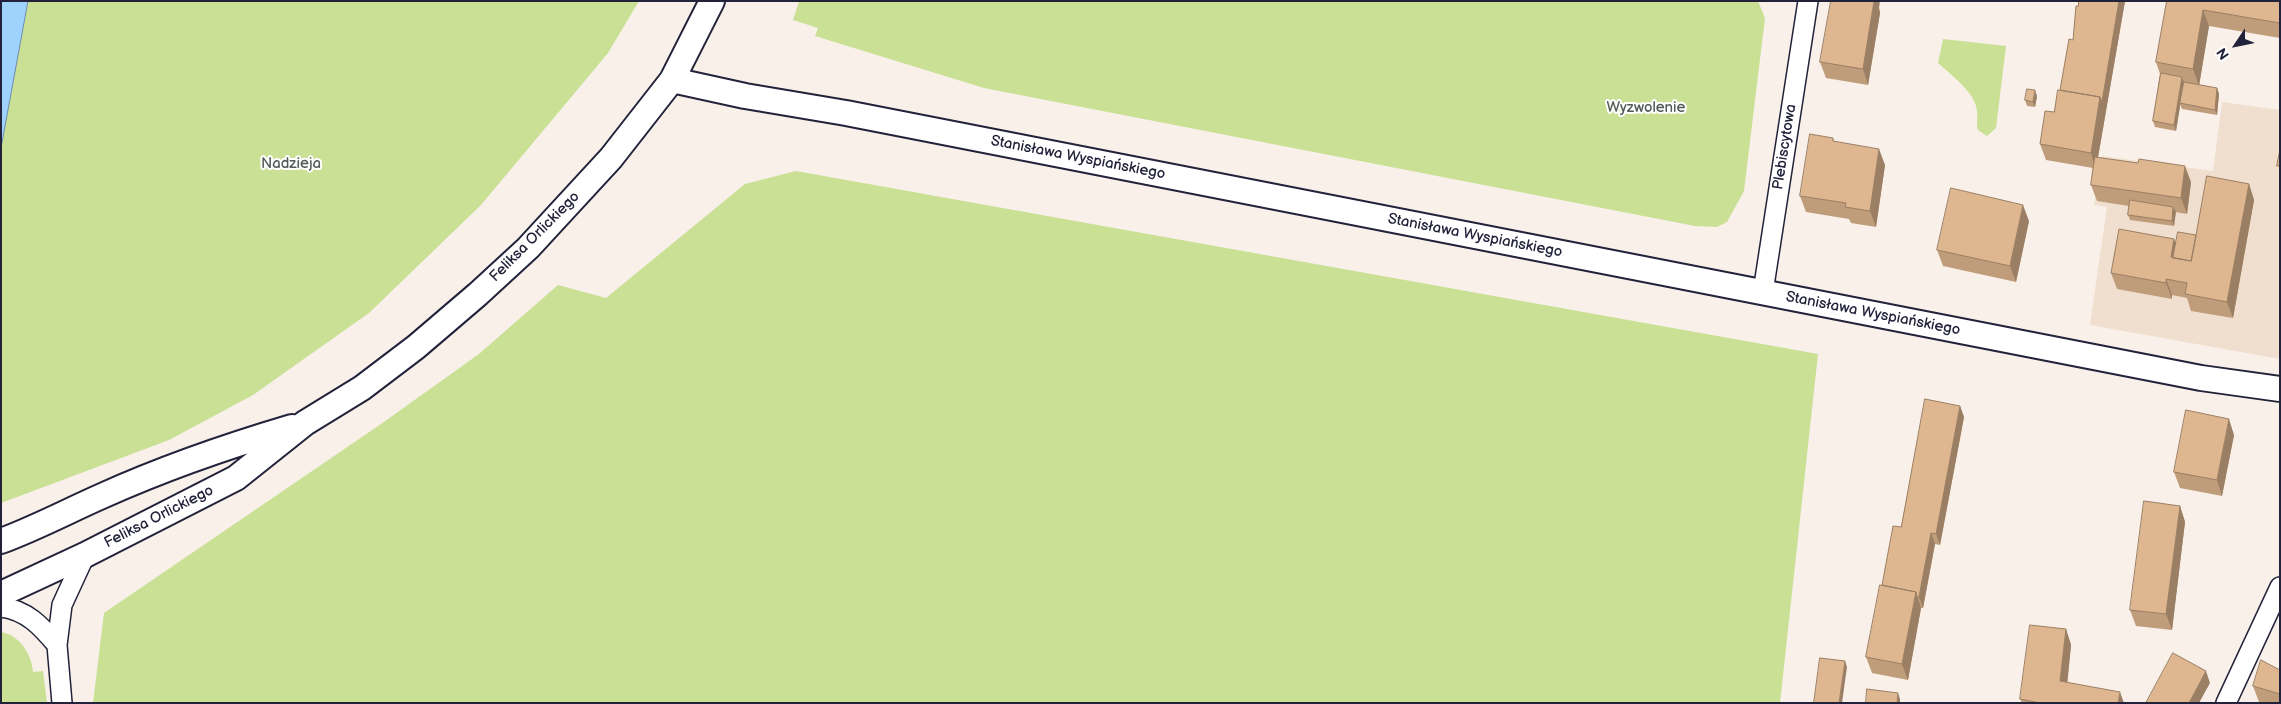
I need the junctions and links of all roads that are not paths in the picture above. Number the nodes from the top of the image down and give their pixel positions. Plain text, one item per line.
1 (712, 1) edge
2 (1808, 1) edge
3 (672, 80) junction
4 (1762, 292) junction
5 (2280, 389) edge
6 (305, 423) junction
7 (1, 541) edge
8 (85, 555) junction
9 (2280, 587) edge
10 (1, 594) edge
11 (1, 607) edge
12 (57, 645) junction
13 (62, 703) edge
14 (2226, 703) edge

1 - 3 street, Feliksa Orlickiego
2 - 4 street, Plebiscytowa
3 - 4 street, Stanisława Wyspiańskiego
3 - 6 street, Feliksa Orlickiego
4 - 5 street, Stanisława Wyspiańskiego
6 - 7 street, Feliksa Orlickiego
6 - 8 street, Feliksa Orlickiego
8 - 10 street, Feliksa Orlickiego
8 - 12 street
9 - 14 street
11 - 12 street
12 - 13 street

